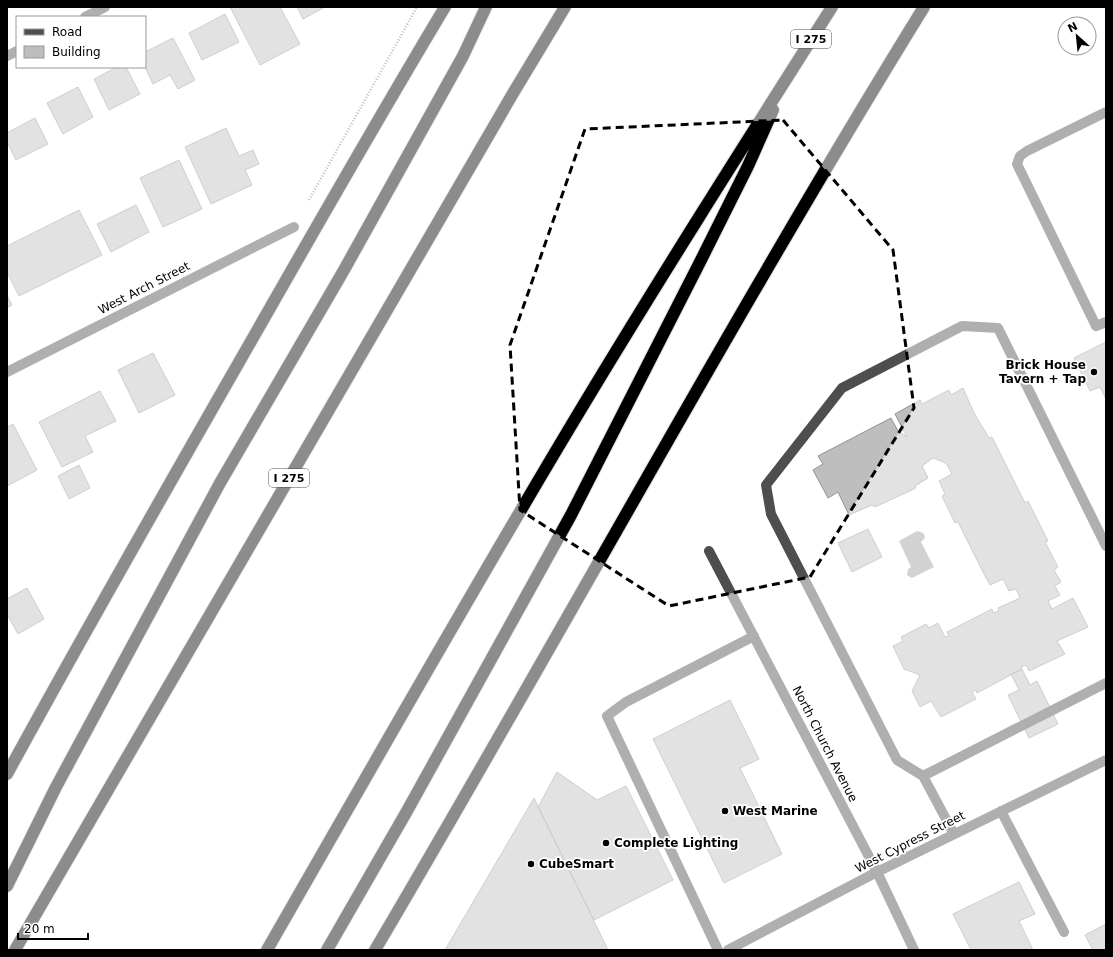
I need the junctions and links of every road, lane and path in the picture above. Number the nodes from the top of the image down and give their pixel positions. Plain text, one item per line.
1 (105, 7) edge
2 (445, 7) edge
3 (486, 7) edge
4 (565, 7) edge
5 (832, 7) edge
6 (924, 7) edge
7 (87, 16) edge
8 (16, 52) edge
9 (7, 56) edge
10 (791, 71) junction
11 (1106, 112) edge
12 (294, 227) dead end
13 (1106, 322) edge
14 (7, 372) edge
15 (1106, 546) edge
16 (709, 551) dead end
17 (754, 636) junction
18 (1106, 683) edge
19 (1105, 763) edge
20 (7, 774) edge
21 (923, 776) junction
22 (1001, 811) junction
23 (954, 834) junction
24 (877, 872) junction
25 (7, 886) edge
26 (1064, 932) dead end
27 (15, 950) edge
28 (267, 950) edge
29 (327, 950) edge
30 (375, 950) edge
31 (718, 950) edge
32 (728, 950) edge
33 (914, 950) edge

1 - 7 street
2 - 20 highway
3 - 25 highway
4 - 27 highway, I 275
5 - 10 highway, I 275
6 - 30 highway
8 - 9 street
10 - 28 highway, I 275
10 - 29 highway
11 - 13 street
12 - 14 street, West Arch Street
15 - 21 street
16 - 17 street, North Church Avenue
17 - 24 street, North Church Avenue
17 - 31 street
18 - 21 street
19 - 22 street, West Cypress Street
21 - 23 street
22 - 23 street, West Cypress Street
22 - 26 street
23 - 24 street, West Cypress Street
24 - 32 street, West Cypress Street
24 - 33 street, North Church Avenue

